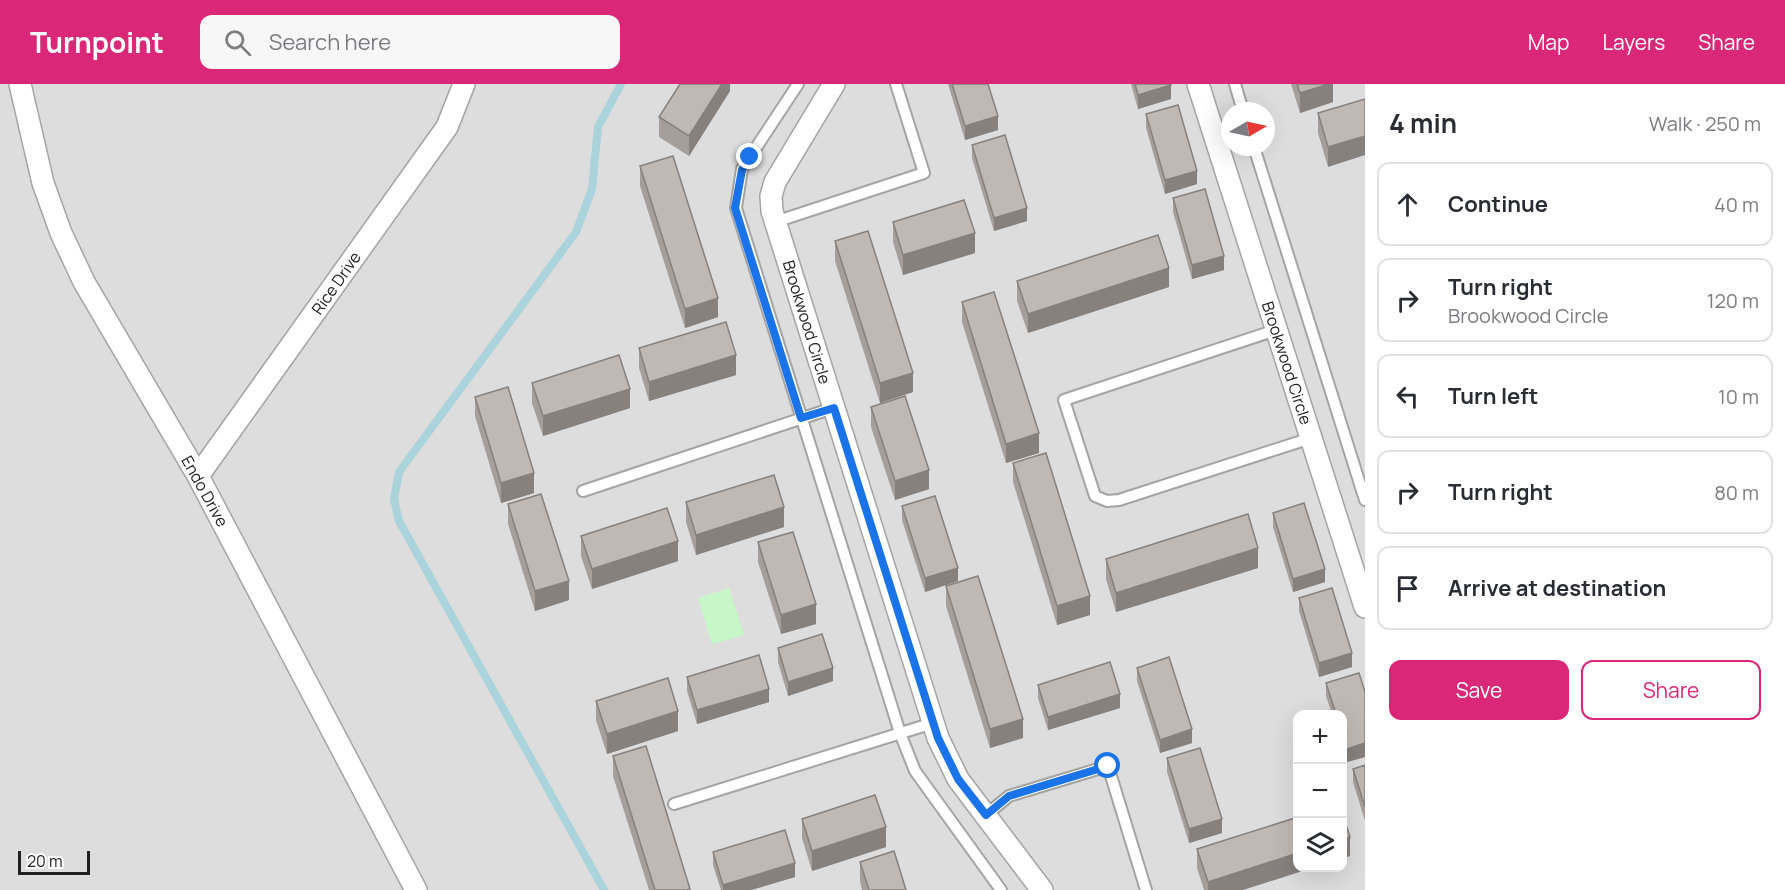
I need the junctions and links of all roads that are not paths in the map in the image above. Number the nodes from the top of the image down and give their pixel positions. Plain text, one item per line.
1 (20, 84) edge
2 (464, 84) edge
3 (798, 84) edge
4 (834, 84) edge
5 (896, 84) edge
6 (1198, 84) edge
7 (1235, 84) edge
8 (1240, 102) edge
9 (1257, 156) edge
10 (775, 222) junction
11 (1276, 330) junction
12 (834, 408) junction
13 (801, 418) junction
14 (1311, 438) junction
15 (198, 476) junction
16 (583, 490) dead end
17 (1365, 500) edge
18 (1365, 607) edge
19 (933, 723) junction
20 (900, 733) junction
21 (674, 804) dead end
22 (986, 815) junction
23 (416, 890) edge
24 (1001, 890) edge
25 (1042, 890) edge
26 (1146, 890) edge

1 - 15 street, Endo Drive
2 - 15 street, Rice Drive
3 - 13 lane
4 - 10 street, Brookwood Circle
5 - 10 lane
6 - 11 street, Brookwood Circle
7 - 8 lane
9 - 17 lane
10 - 12 street, Brookwood Circle
11 - 14 street, Brookwood Circle
11 - 14 lane
12 - 13 lane
12 - 19 street, Brookwood Circle
13 - 16 lane
13 - 20 lane
14 - 18 street, Brookwood Circle
15 - 23 street, Endo Drive
19 - 20 lane
19 - 22 street, Brookwood Circle
20 - 21 lane
20 - 24 lane
22 - 25 street, Brookwood Circle
22 - 26 lane

